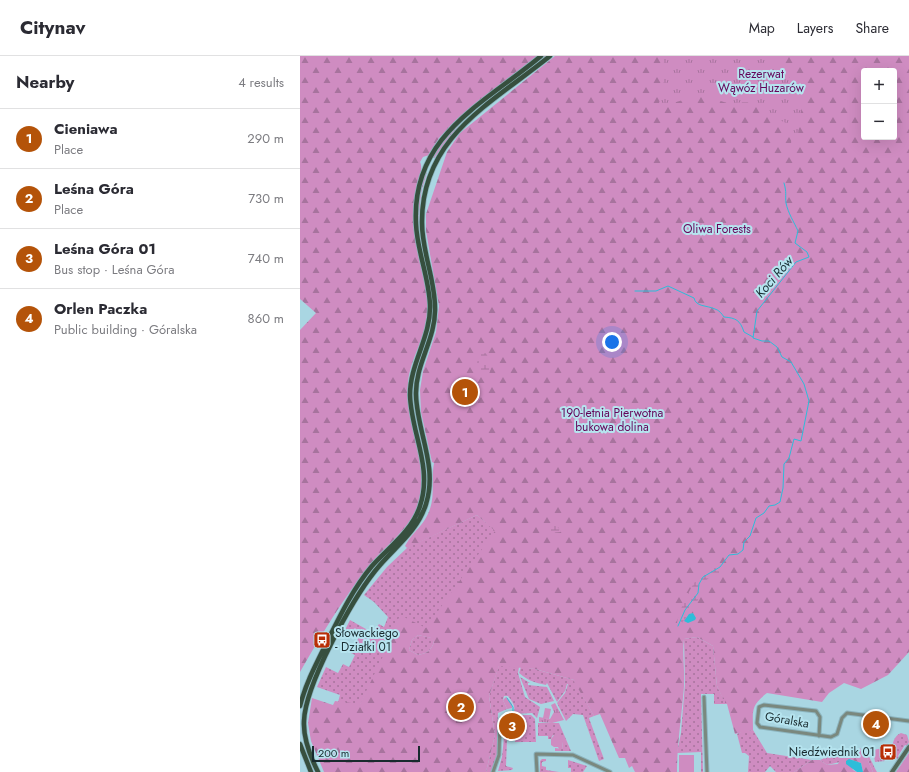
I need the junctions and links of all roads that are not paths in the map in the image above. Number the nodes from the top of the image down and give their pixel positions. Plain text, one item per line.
1 (541, 56) edge
2 (550, 56) edge
3 (704, 697) dead end
4 (300, 706) edge
5 (500, 722) dead end
6 (909, 722) edge
7 (819, 736) junction
8 (300, 744) edge
9 (909, 747) edge
10 (314, 772) edge
11 (493, 772) edge
12 (537, 772) edge
13 (610, 772) edge
14 (707, 772) edge
15 (892, 772) edge

1 - 4 main road
2 - 10 main road
3 - 14 street
5 - 11 street
6 - 7 street, Góralska
7 - 7 street, Góralska
8 - 10 main road
9 - 15 street
12 - 13 street

